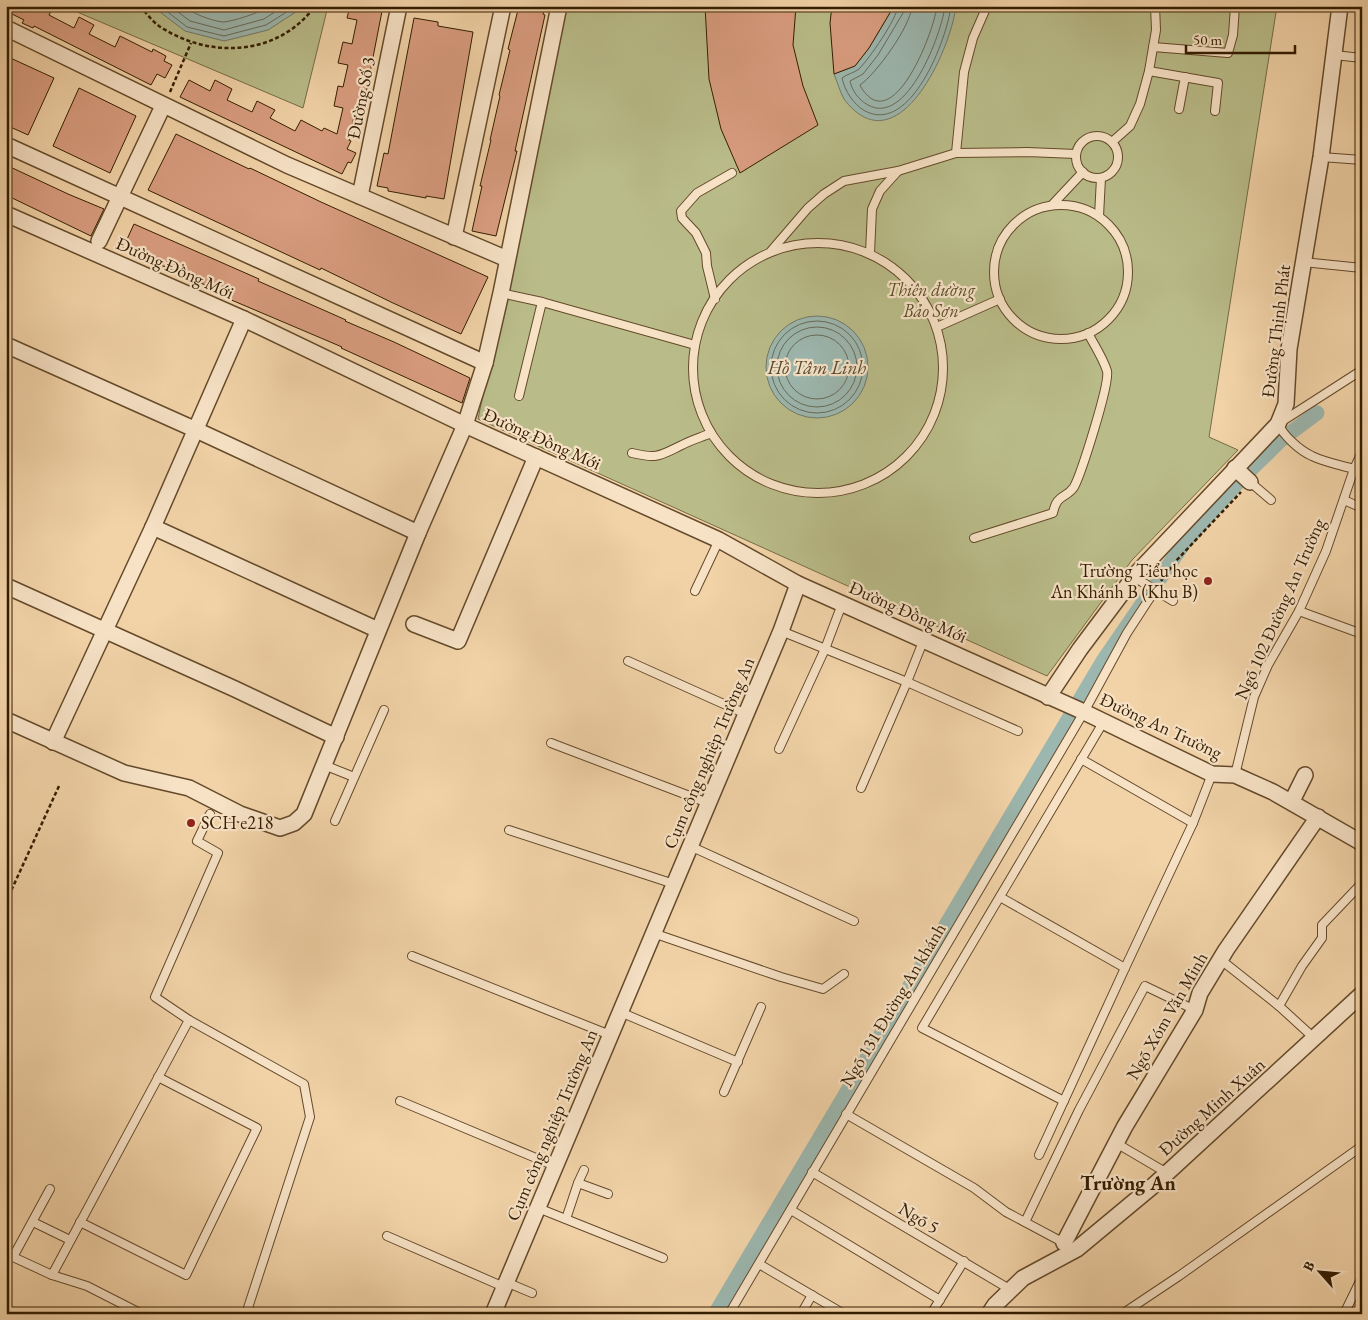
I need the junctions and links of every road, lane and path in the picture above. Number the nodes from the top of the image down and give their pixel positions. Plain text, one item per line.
1 (140, 6) edge
2 (316, 6) edge
3 (399, 6) edge
4 (503, 6) edge
5 (559, 6) edge
6 (987, 6) edge
7 (1154, 6) edge
8 (1235, 6) edge
9 (1340, 6) edge
10 (6, 28) edge
11 (191, 43) junction
12 (1153, 46) junction
13 (1334, 55) junction
14 (1362, 58) edge
15 (1149, 71) junction
16 (1185, 77) junction
17 (163, 106) junction
18 (1179, 109) dead end
19 (1214, 112) dead end
20 (1112, 142) junction
21 (6, 145) edge
22 (956, 154) junction
23 (1076, 154) junction
24 (1320, 157) junction
25 (1362, 160) edge
26 (898, 170) junction
27 (732, 172) dead end
28 (1082, 172) junction
29 (1100, 178) junction
30 (119, 196) junction
31 (360, 196) junction
32 (1052, 206) junction
33 (9, 215) edge
34 (1099, 216) junction
35 (6, 231) edge
36 (454, 237) junction
37 (99, 241) dead end
38 (770, 252) junction
39 (870, 253) junction
40 (508, 259) junction
41 (1303, 262) junction
42 (1362, 268) edge
43 (501, 293) junction
44 (715, 299) junction
45 (1000, 299) junction
46 (542, 302) junction
47 (244, 319) junction
48 (937, 327) junction
49 (1088, 333) junction
50 (6, 345) edge
51 (696, 345) junction
52 (484, 362) junction
53 (1362, 370) edge
54 (519, 396) dead end
55 (465, 424) junction
56 (1279, 427) junction
57 (194, 429) junction
58 (711, 433) junction
59 (1362, 452) edge
60 (632, 453) dead end
61 (536, 457) junction
62 (1354, 469) junction
63 (1243, 475) junction
64 (1271, 500) dead end
65 (1344, 500) junction
66 (1362, 508) edge
67 (152, 527) junction
68 (418, 533) junction
69 (974, 538) dead end
70 (719, 540) junction
71 (1135, 578) junction
72 (798, 584) junction
73 (6, 586) edge
74 (695, 590) dead end
75 (1154, 590) junction
76 (1173, 601) dead end
77 (842, 604) junction
78 (1299, 611) junction
79 (414, 624) dead end
80 (378, 630) junction
81 (104, 631) junction
82 (781, 631) junction
83 (1362, 634) edge
84 (924, 639) junction
85 (825, 649) junction
86 (628, 661) dead end
87 (907, 682) junction
88 (1054, 699) junction
89 (384, 710) dead end
90 (1081, 710) junction
91 (746, 714) junction
92 (6, 720) edge
93 (1104, 721) junction
94 (1018, 730) dead end
95 (336, 737) junction
96 (54, 742) junction
97 (551, 743) dead end
98 (779, 749) dead end
99 (1081, 759) junction
100 (324, 766) junction
101 (1212, 774) junction
102 (1236, 775) junction
103 (1304, 775) dead end
104 (354, 777) junction
105 (59, 786) dead end
106 (861, 788) dead end
107 (1292, 801) junction
108 (708, 803) junction
109 (210, 814) dead end
110 (1318, 817) junction
111 (335, 821) dead end
112 (1193, 823) junction
113 (509, 830) dead end
114 (1362, 843) edge
115 (690, 846) junction
116 (674, 884) junction
117 (1362, 884) edge
118 (1000, 897) junction
119 (6, 902) edge
120 (854, 921) dead end
121 (650, 940) junction
122 (412, 956) dead end
123 (1221, 960) junction
124 (1125, 968) junction
125 (844, 974) dead end
126 (1362, 994) edge
127 (1279, 1006) junction
128 (761, 1007) dead end
129 (1195, 1010) junction
130 (620, 1012) junction
131 (189, 1020) junction
132 (610, 1035) junction
133 (1314, 1038) junction
134 (738, 1062) junction
135 (158, 1077) junction
136 (724, 1092) dead end
137 (400, 1101) dead end
138 (1064, 1101) junction
139 (846, 1114) junction
140 (1116, 1143) junction
141 (1362, 1146) edge
142 (1039, 1155) dead end
143 (555, 1166) junction
144 (584, 1170) dead end
145 (812, 1172) junction
146 (1167, 1173) junction
147 (578, 1184) junction
148 (50, 1189) dead end
149 (608, 1194) dead end
150 (538, 1208) junction
151 (791, 1210) junction
152 (566, 1219) junction
153 (32, 1222) junction
154 (80, 1222) junction
155 (1025, 1222) junction
156 (387, 1236) dead end
157 (70, 1240) junction
158 (1071, 1246) junction
159 (663, 1258) dead end
160 (964, 1261) junction
161 (759, 1264) junction
162 (52, 1275) junction
163 (1362, 1276) edge
164 (505, 1285) junction
165 (1011, 1290) junction
166 (532, 1293) dead end
167 (812, 1295) junction
168 (940, 1300) junction
169 (142, 1314) edge
170 (246, 1314) edge
171 (493, 1314) edge
172 (729, 1314) edge
173 (801, 1314) edge
174 (844, 1314) edge
175 (931, 1314) edge
176 (990, 1314) edge
177 (1122, 1314) edge
178 (1344, 1314) edge

1 - 11 path
2 - 11 path
3 - 31 street, Đường Số 3
4 - 36 street
5 - 40 street
6 - 22 lane
7 - 12 lane
8 - 12 lane
9 - 13 street, Đường Thịnh Phát
10 - 17 street
11 - 17 path
12 - 15 lane
13 - 14 lane
13 - 24 street, Đường Thịnh Phát
15 - 16 lane
15 - 20 lane
16 - 18 lane
16 - 19 lane
17 - 30 street
17 - 31 street
20 - 23 lane
20 - 29 lane
21 - 30 street
22 - 23 lane
22 - 26 lane
23 - 28 lane
24 - 25 lane
24 - 41 street, Đường Thịnh Phát
26 - 38 lane
26 - 39 lane
27 - 44 lane
28 - 29 lane
28 - 32 lane
29 - 34 lane
30 - 37 street
30 - 52 street
31 - 36 street
32 - 34 lane
32 - 45 lane
33 - 35 street
33 - 47 street, Đường Đồng Mới
34 - 49 lane
36 - 40 street
38 - 39 lane
38 - 44 lane
39 - 48 lane
40 - 43 street
41 - 42 lane
41 - 56 street, Đường Thịnh Phát
43 - 46 lane
43 - 52 street
44 - 51 lane
45 - 48 lane
45 - 49 lane
46 - 51 lane
46 - 54 lane
47 - 55 street, Đường Đồng Mới
47 - 57 street
48 - 58 lane
49 - 69 lane
50 - 57 street
51 - 58 lane
52 - 55 street
53 - 56 lane
55 - 61 street, Đường Đồng Mới
55 - 68 street
56 - 62 lane
56 - 63 street, Đường Thịnh Phát
57 - 67 street
57 - 68 street
58 - 60 lane
59 - 62 lane
61 - 70 street, Đường Đồng Mới
61 - 79 street
62 - 65 lane, Ngõ 102 Đường An Trường
63 - 64 lane
63 - 71 street, Đường Thịnh Phát
63 - 75 path
65 - 66 lane
65 - 78 lane, Ngõ 102 Đường An Trường
67 - 80 street
67 - 81 street
68 - 80 street
70 - 72 street, Đường Đồng Mới
70 - 74 lane
71 - 75 lane
71 - 88 street, Đường Thịnh Phát
72 - 77 street, Đường Đồng Mới
72 - 82 street, Cụm công nghiệp Trường An
73 - 81 street
75 - 76 lane
75 - 90 lane, Ngõ 131 Đường An khánh
77 - 84 street, Đường Đồng Mới
77 - 85 lane
78 - 83 lane, Ngõ 102 Đường An Trường
78 - 102 lane, Ngõ 102 Đường An Trường
80 - 95 street
81 - 95 street
81 - 96 street
82 - 85 lane
82 - 91 street, Cụm công nghiệp Trường An
84 - 87 lane
84 - 88 street, Đường Đồng Mới
85 - 87 lane
85 - 98 lane
86 - 91 lane
87 - 94 lane
87 - 106 lane
88 - 90 street, Đường Đồng Mới
89 - 104 lane
90 - 93 street, Đường An Trường
90 - 139 lane, Ngõ 131 Đường An khánh
91 - 108 street, Cụm công nghiệp Trường An
92 - 96 street
93 - 99 lane
93 - 101 street, Đường An Trường
95 - 100 street
96 - 100 street
97 - 108 lane
99 - 112 lane
99 - 118 lane
100 - 104 lane
101 - 102 street, Đường An Trường
101 - 112 lane
102 - 107 street, Đường An Trường
103 - 107 street
104 - 111 lane
105 - 119 path
107 - 110 street, Đường An Trường
108 - 115 street, Cụm công nghiệp Trường An
109 - 131 lane
110 - 114 street, Đường An Trường
110 - 123 street, Ngõ Xóm Văn Minh
112 - 124 lane
113 - 116 lane
115 - 116 street, Cụm công nghiệp Trường An
115 - 120 lane
116 - 121 street, Cụm công nghiệp Trường An
117 - 127 lane
118 - 124 lane
118 - 138 lane
121 - 125 lane
121 - 130 street, Cụm công nghiệp Trường An
122 - 132 lane
123 - 127 lane
123 - 129 street, Ngõ Xóm Văn Minh
124 - 138 lane
126 - 133 street, Đường Minh Xuân
127 - 133 lane
128 - 134 lane
129 - 140 street, Ngõ Xóm Văn Minh
129 - 155 lane
130 - 132 street, Cụm công nghiệp Trường An
130 - 134 lane
131 - 135 lane
131 - 170 lane
132 - 143 street, Cụm công nghiệp Trường An
133 - 146 street, Đường Minh Xuân
134 - 136 lane
135 - 154 lane
135 - 154 lane
137 - 143 lane
138 - 142 lane
139 - 145 lane, Ngõ 131 Đường An khánh
139 - 155 lane
140 - 146 lane
140 - 158 street, Ngõ Xóm Văn Minh
141 - 177 lane
143 - 150 street, Cụm công nghiệp Trường An
144 - 147 lane
145 - 151 lane, Ngõ 131 Đường An khánh
145 - 160 lane, Ngõ 5
146 - 158 street, Đường Minh Xuân
147 - 149 lane
147 - 152 lane
148 - 153 lane
150 - 152 lane
150 - 164 street, Cụm công nghiệp Trường An
151 - 161 lane, Ngõ 131 Đường An khánh
151 - 168 lane
152 - 159 lane
153 - 157 lane
153 - 162 lane
154 - 157 lane
155 - 158 lane
156 - 164 lane
157 - 162 lane
158 - 165 street, Đường Minh Xuân
160 - 165 lane, Ngõ 5
160 - 168 lane
161 - 167 lane
161 - 172 lane, Ngõ 131 Đường An khánh
162 - 169 lane
163 - 178 lane
164 - 166 lane
164 - 171 street, Cụm công nghiệp Trường An
165 - 176 street, Đường Minh Xuân
167 - 173 lane
167 - 174 lane
168 - 175 lane

